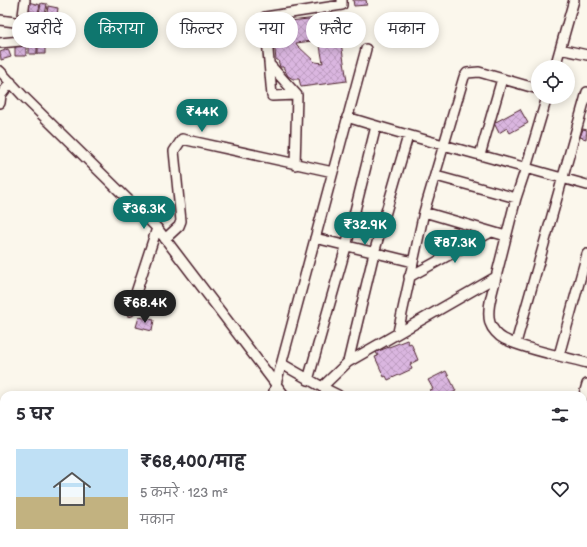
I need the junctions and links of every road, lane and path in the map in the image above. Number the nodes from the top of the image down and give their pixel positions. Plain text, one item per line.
1 (25, 0) edge
2 (342, 0) edge
3 (574, 0) edge
4 (23, 12) edge
5 (0, 20) edge
6 (12, 22) edge
7 (12, 42) edge
8 (0, 43) edge
9 (366, 49) dead end
10 (560, 49) junction
11 (587, 55) edge
12 (557, 60) edge
13 (270, 65) junction
14 (0, 70) edge
15 (502, 79) junction
16 (11, 82) junction
17 (531, 87) edge
18 (587, 92) edge
19 (297, 95) junction
20 (0, 98) edge
21 (545, 104) edge
22 (347, 117) junction
23 (376, 126) junction
24 (408, 136) junction
25 (445, 144) junction
26 (480, 155) junction
27 (295, 165) junction
28 (526, 168) junction
29 (333, 172) junction
30 (436, 176) junction
31 (563, 178) junction
32 (587, 185) edge
33 (516, 198) junction
34 (424, 212) junction
35 (157, 228) junction
36 (491, 232) junction
37 (506, 236) junction
38 (165, 238) junction
39 (316, 238) junction
40 (346, 247) junction
41 (374, 253) junction
42 (587, 254) edge
43 (412, 262) junction
44 (409, 277) junction
45 (496, 277) junction
46 (130, 311) dead end
47 (398, 332) junction
48 (516, 343) junction
49 (559, 355) junction
50 (348, 362) junction
51 (587, 363) edge
52 (282, 364) junction
53 (308, 380) junction
54 (276, 384) junction
55 (322, 387) junction
56 (274, 391) edge
57 (281, 391) edge
58 (330, 391) edge

1 - 4 street
2 - 13 street
3 - 10 street
5 - 6 street
7 - 8 street
9 - 22 street
10 - 11 street
10 - 12 street
13 - 19 street
13 - 19 street
14 - 16 street
15 - 17 street
15 - 25 street
15 - 26 street
16 - 20 street
16 - 35 street
18 - 31 street
19 - 27 street
21 - 28 street
22 - 23 street
22 - 29 street
23 - 24 street
23 - 40 street
24 - 25 street
24 - 41 street
25 - 26 street
25 - 30 street
26 - 28 street
27 - 29 street
27 - 38 street
28 - 31 street
28 - 33 street
29 - 39 street
30 - 33 street
30 - 34 street
31 - 32 street
31 - 48 street
33 - 37 street
34 - 36 street
34 - 43 street
35 - 38 street
35 - 46 street
36 - 37 street
36 - 44 street
37 - 45 street
38 - 54 street
39 - 40 street
39 - 52 street
40 - 41 street
40 - 53 street
41 - 43 street
41 - 50 street
42 - 49 street
43 - 44 street
44 - 47 street
45 - 47 street
45 - 48 street
47 - 50 street
48 - 49 street
49 - 51 street
50 - 55 street
52 - 53 street
52 - 54 street
53 - 55 street
54 - 56 street
54 - 57 street
55 - 58 street

